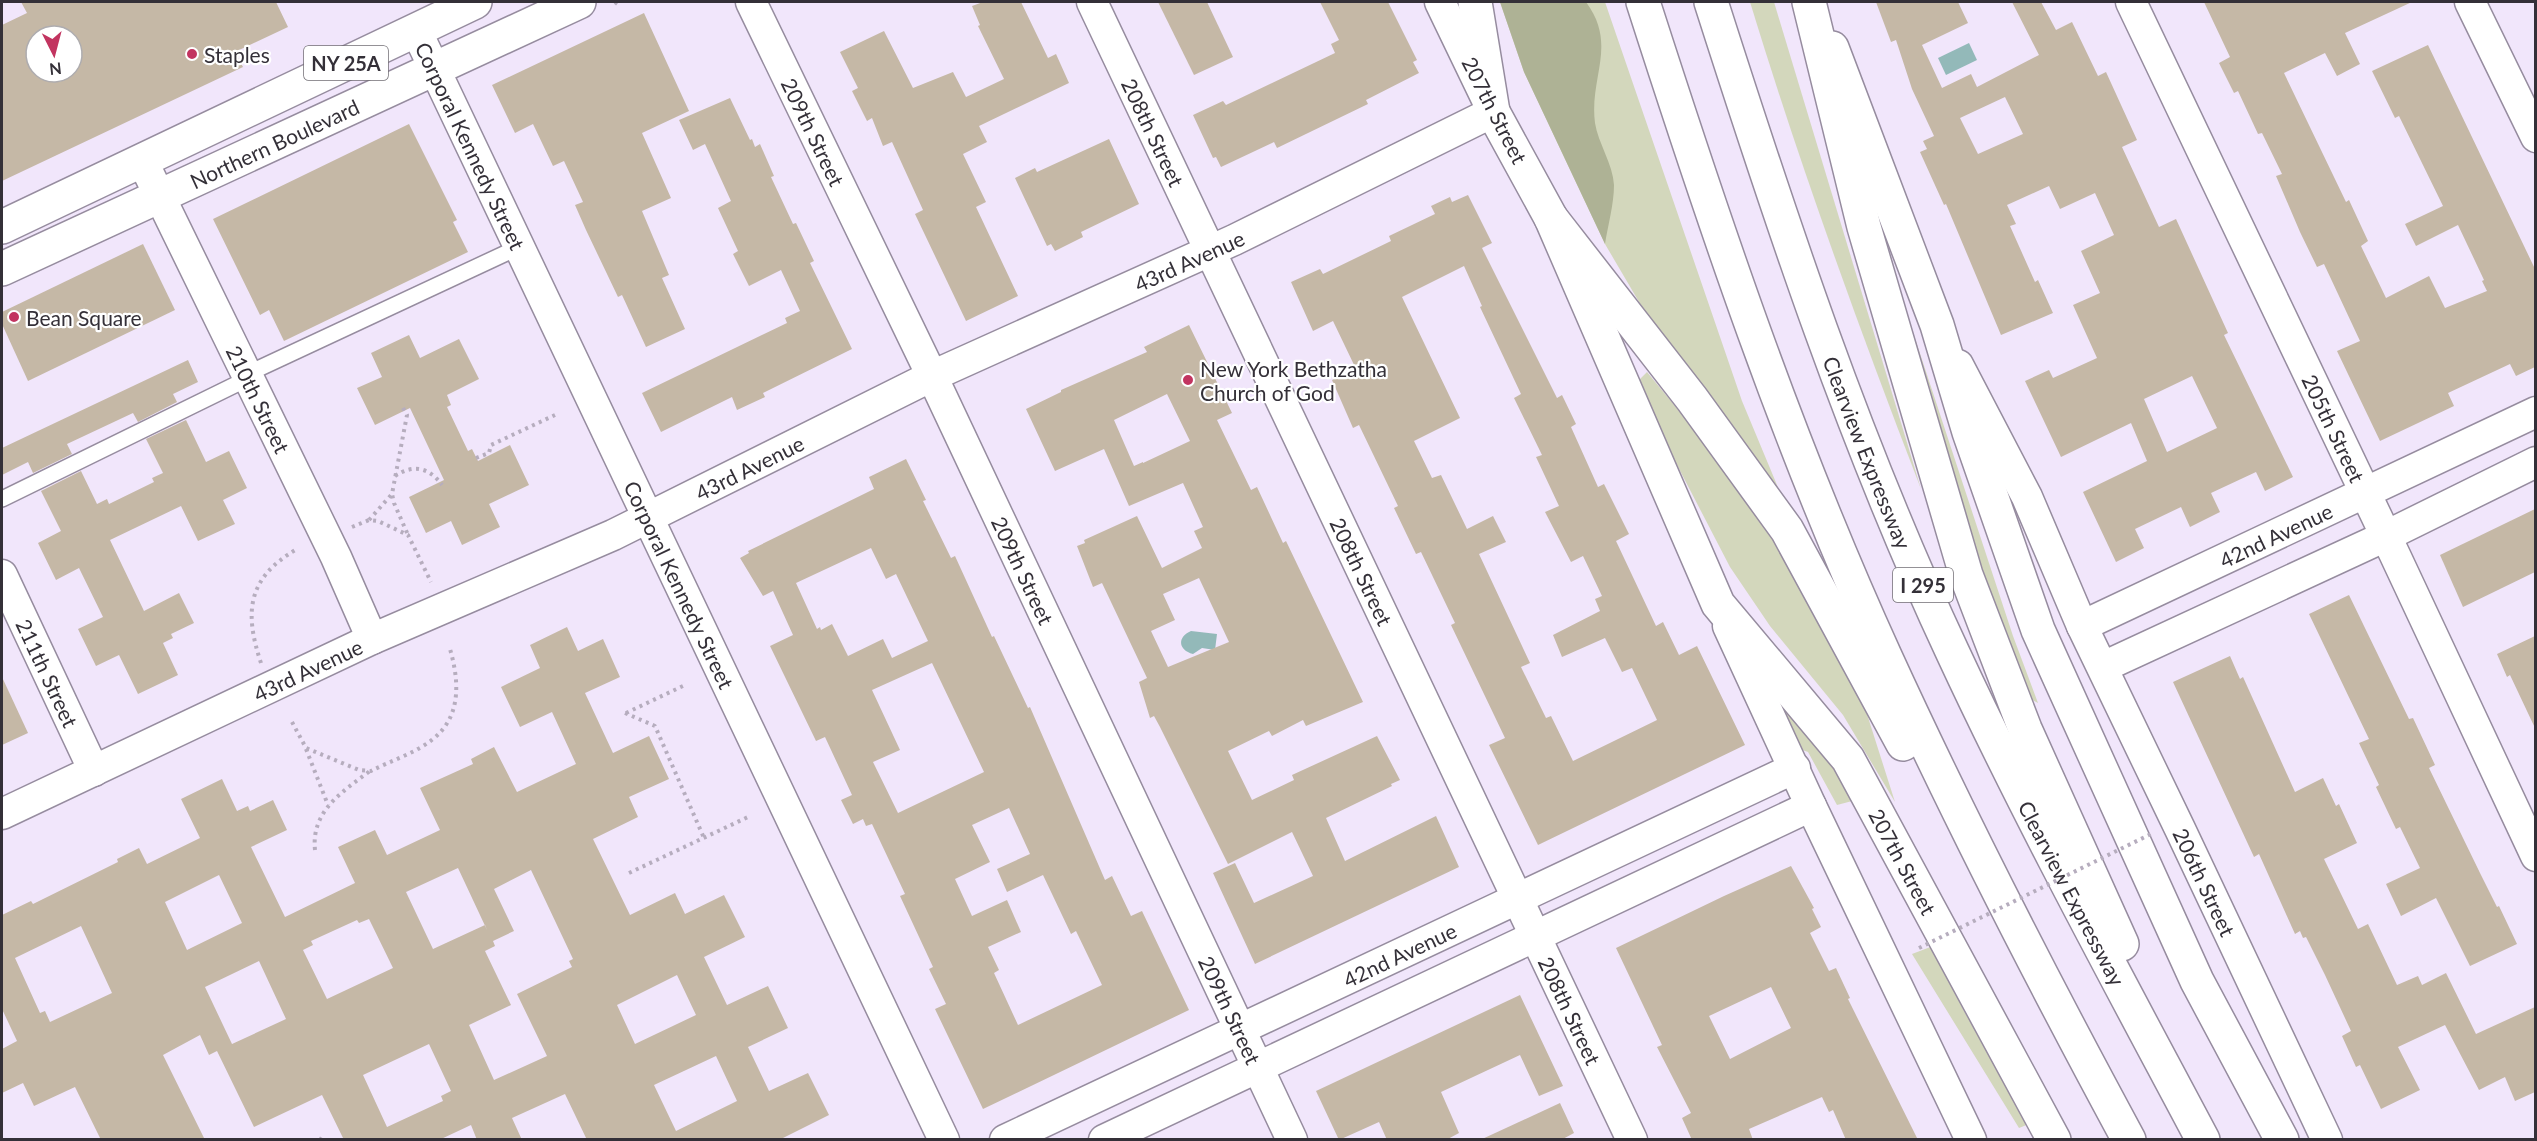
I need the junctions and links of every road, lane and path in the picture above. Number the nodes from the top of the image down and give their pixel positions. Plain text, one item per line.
1 (475, 2) edge
2 (577, 2) edge
3 (615, 2) edge
4 (751, 2) edge
5 (1092, 2) edge
6 (1440, 2) edge
7 (1475, 2) edge
8 (1643, 2) edge
9 (1711, 2) edge
10 (1809, 2) edge
11 (1814, 2) edge
12 (2131, 2) edge
13 (2470, 2) edge
14 (620, 6) dead end
15 (416, 30) junction
16 (434, 69) junction
17 (1493, 112) junction
18 (2535, 137) edge
19 (142, 160) junction
20 (159, 196) junction
21 (1551, 218) junction
22 (2, 227) edge
23 (519, 248) junction
24 (1211, 249) junction
25 (2, 269) edge
26 (1937, 325) junction
27 (248, 376) junction
28 (932, 376) junction
29 (403, 408) dead end
30 (2535, 412) edge
31 (555, 415) dead end
32 (476, 458) dead end
33 (2535, 462) edge
34 (395, 477) junction
35 (442, 485) dead end
36 (2365, 492) junction
37 (392, 494) junction
38 (2, 499) edge
39 (647, 517) junction
40 (369, 520) junction
41 (350, 528) dead end
42 (408, 535) junction
43 (2386, 536) junction
44 (297, 549) dead end
45 (2, 575) edge
46 (431, 582) dead end
47 (1718, 604) junction
48 (2082, 626) junction
49 (372, 639) junction
50 (450, 649) dead end
51 (261, 664) dead end
52 (2103, 667) junction
53 (685, 686) dead end
54 (292, 722) dead end
55 (306, 748) junction
56 (1795, 768) junction
57 (94, 771) junction
58 (371, 771) junction
59 (328, 805) junction
60 (1811, 806) junction
61 (2, 814) edge
62 (748, 817) dead end
63 (2151, 834) dead end
64 (704, 838) junction
65 (315, 850) dead end
66 (2535, 856) edge
67 (629, 873) dead end
68 (1517, 898) junction
69 (1535, 936) junction
70 (1919, 948) dead end
71 (1240, 1028) junction
72 (1258, 1067) junction
73 (2113, 1109) junction
74 (944, 1140) edge
75 (1005, 1140) edge
76 (1104, 1140) edge
77 (1292, 1140) edge
78 (1632, 1140) edge
79 (1971, 1140) edge
80 (2054, 1140) edge
81 (2129, 1140) edge
82 (2203, 1140) edge
83 (2210, 1140) edge
84 (2282, 1140) edge
85 (2327, 1140) edge

1 - 15 main road, Northern Boulevard / NY 25A
2 - 16 main road, Northern Boulevard
3 - 14 path
4 - 28 street, 209th Street
5 - 24 street, 208th Street
6 - 17 street, 207th Street
7 - 17 main road
8 - 73 main road, I 295
9 - 82 main road, Clearview Expressway / I 295
10 - 83 main road
11 - 26 main road
12 - 36 street, 205th Street
13 - 18 street
15 - 16 street, Corporal Kennedy Street
15 - 19 main road, Northern Boulevard / NY 25A
16 - 20 main road, Northern Boulevard
16 - 23 street, Corporal Kennedy Street
17 - 21 main road, 207th Street
17 - 24 street, 43rd Avenue
19 - 20 street, 210th Street
19 - 22 main road, Northern Boulevard / NY 25A
20 - 25 main road, Northern Boulevard
20 - 27 street, 210th Street
21 - 47 main road
21 - 73 main road
23 - 27 lane
23 - 39 street, Corporal Kennedy Street
24 - 28 street, 43rd Avenue
24 - 68 street, 208th Street
26 - 48 street
26 - 84 main road
27 - 38 lane
27 - 49 street, 210th Street
28 - 39 street, 43rd Avenue
28 - 71 street, 209th Street
29 - 34 path
30 - 36 street, 42nd Avenue
31 - 32 path
33 - 43 street
34 - 35 path
34 - 37 path
36 - 43 street, 205th Street
36 - 48 street, 42nd Avenue
37 - 40 path
37 - 42 path
39 - 49 street, 43rd Avenue
39 - 74 street, Corporal Kennedy Street
40 - 41 path
40 - 42 path
42 - 46 path
43 - 52 street
43 - 66 street, 205th Street
44 - 51 path
45 - 57 street, 211th Street
47 - 56 street
47 - 80 main road, 207th Street
48 - 52 street, 206th Street
49 - 57 street, 43rd Avenue
50 - 58 path
52 - 85 street, 206th Street
53 - 64 path
54 - 55 path
55 - 58 path
55 - 59 path
56 - 60 street
56 - 68 street, 42nd Avenue
57 - 61 street, 43rd Avenue
58 - 59 path
59 - 65 path
60 - 69 street, 42nd Avenue
60 - 79 street
62 - 64 path
63 - 70 path, bridge
64 - 67 path
68 - 69 street, 208th Street
68 - 71 street, 42nd Avenue
69 - 72 street, 42nd Avenue
69 - 78 street, 208th Street
71 - 72 street, 209th Street
71 - 75 street, 42nd Avenue
72 - 76 street, 42nd Avenue
72 - 77 street, 209th Street
73 - 81 main road, I 295

